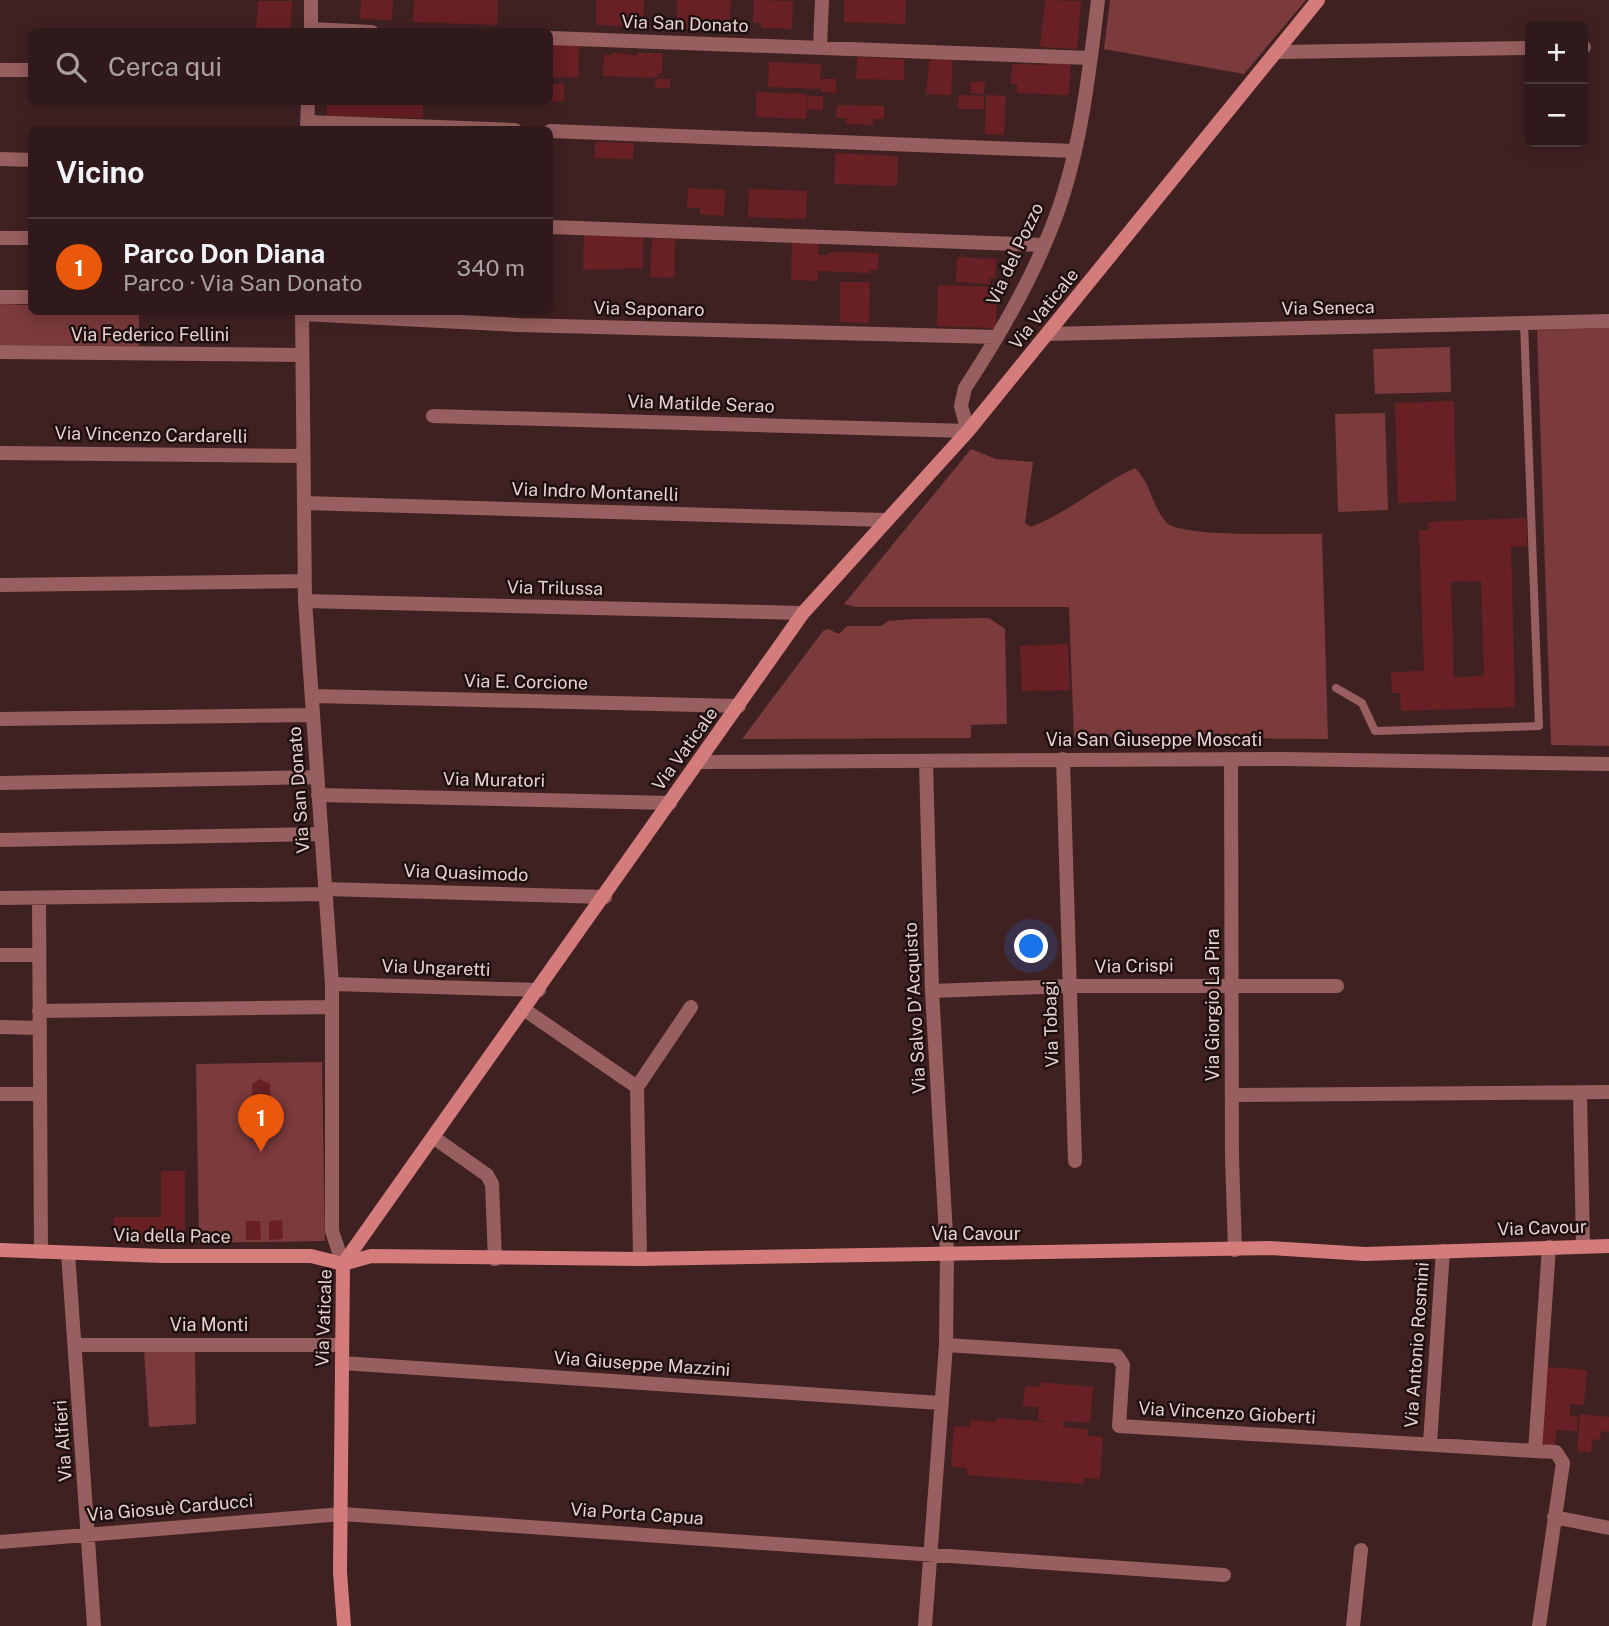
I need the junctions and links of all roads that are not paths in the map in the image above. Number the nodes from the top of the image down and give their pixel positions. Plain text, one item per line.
1 (311, 0) edge
2 (822, 0) edge
3 (1098, 0) edge
4 (1318, 0) edge
5 (311, 28) edge
6 (553, 38) edge
7 (820, 47) junction
8 (1525, 48) edge
9 (1279, 52) junction
10 (1091, 58) junction
11 (0, 70) edge
12 (28, 70) edge
13 (308, 105) edge
14 (307, 126) edge
15 (553, 131) edge
16 (1073, 151) junction
17 (0, 159) edge
18 (28, 159) edge
19 (553, 227) edge
20 (0, 238) edge
21 (28, 238) edge
22 (1044, 245) junction
23 (0, 297) edge
24 (28, 297) edge
25 (302, 315) edge
26 (338, 315) edge
27 (1609, 321) edge
28 (1524, 323) junction
29 (1048, 334) junction
30 (996, 337) junction
31 (0, 352) edge
32 (300, 355) junction
33 (433, 416) dead end
34 (968, 431) junction
35 (0, 453) edge
36 (301, 456) junction
37 (304, 503) junction
38 (885, 520) junction
39 (305, 581) junction
40 (0, 585) edge
41 (305, 601) junction
42 (803, 613) junction
43 (1336, 688) dead end
44 (313, 696) junction
45 (739, 706) junction
46 (313, 715) junction
47 (0, 719) edge
48 (1063, 759) junction
49 (1231, 760) junction
50 (700, 762) junction
51 (926, 762) junction
52 (1609, 764) edge
53 (316, 777) junction
54 (0, 783) edge
55 (318, 795) junction
56 (670, 803) junction
57 (320, 834) junction
58 (0, 840) edge
59 (326, 892) junction
60 (605, 897) junction
61 (0, 898) edge
62 (39, 898) junction
63 (0, 955) edge
64 (39, 955) junction
65 (332, 984) junction
66 (1233, 984) junction
67 (1069, 986) junction
68 (1337, 986) dead end
69 (539, 990) junction
70 (933, 991) junction
71 (332, 1007) junction
72 (691, 1007) dead end
73 (525, 1010) junction
74 (40, 1012) junction
75 (0, 1027) edge
76 (40, 1028) junction
77 (637, 1087) junction
78 (1609, 1092) edge
79 (0, 1094) edge
80 (40, 1094) junction
81 (1580, 1094) junction
82 (1233, 1095) junction
83 (433, 1137) junction
84 (1075, 1161) dead end
85 (1583, 1246) junction
86 (1609, 1246) edge
87 (1549, 1247) junction
88 (0, 1250) edge
89 (1236, 1250) junction
90 (1443, 1251) junction
91 (41, 1252) junction
92 (947, 1252) junction
93 (68, 1253) junction
94 (495, 1259) junction
95 (640, 1259) junction
96 (343, 1264) junction
97 (76, 1345) junction
98 (342, 1345) junction
99 (946, 1345) junction
100 (342, 1363) junction
101 (940, 1403) junction
102 (1430, 1443) junction
103 (1535, 1451) junction
104 (342, 1514) junction
105 (1554, 1517) junction
106 (1609, 1528) edge
107 (89, 1534) junction
108 (0, 1542) edge
109 (1361, 1550) dead end
110 (930, 1553) junction
111 (1224, 1574) dead end
112 (94, 1626) edge
113 (344, 1626) edge
114 (925, 1626) edge
115 (1353, 1626) edge
116 (1539, 1626) edge

1 - 5 street
2 - 7 street
3 - 10 street, Via del Pozzo
4 - 9 street, Via Vaticale
6 - 7 street, Via San Donato
7 - 10 street, Via San Donato
8 - 9 street
9 - 29 street, Via Vaticale
10 - 16 street, Via del Pozzo
11 - 12 street
13 - 14 street
15 - 16 street
16 - 22 street, Via del Pozzo
17 - 18 street
19 - 22 street
20 - 21 street
22 - 30 street, Via del Pozzo
23 - 24 street
25 - 32 street, Via San Donato
26 - 30 street, Via Saponaro
27 - 28 street, Via Seneca
28 - 29 street, Via Seneca
28 - 43 lane
29 - 34 street, Via Vaticale
30 - 34 street, Via del Pozzo
31 - 32 street, Via Federico Fellini
32 - 36 street, Via San Donato
33 - 34 street, Via Matilde Serao
34 - 38 street, Via Vaticale
35 - 36 street, Via Vincenzo Cardarelli
36 - 37 street, Via San Donato
37 - 38 street, Via Indro Montanelli
37 - 39 street, Via San Donato
38 - 42 street, Via Vaticale
39 - 40 street
39 - 41 street, Via San Donato
41 - 42 street, Via Trilussa
41 - 44 street, Via San Donato
42 - 45 street, Via Vaticale
44 - 45 street, Via E. Corcione
44 - 46 street, Via San Donato
45 - 50 street, Via Vaticale
46 - 47 street
46 - 53 street, Via San Donato
48 - 49 street, Via San Giuseppe Moscati
48 - 51 street, Via San Giuseppe Moscati
48 - 67 street, Via Tobagi
49 - 52 street, Via San Giuseppe Moscati
49 - 66 street, Via Giorgio La Pira
50 - 51 street, Via San Giuseppe Moscati
50 - 56 street, Via Vaticale
51 - 70 street, Via Salvo D'Acquisto
53 - 54 street
53 - 55 street, Via San Donato
55 - 56 street, Via Muratori
55 - 57 street, Via San Donato
56 - 60 street, Via Vaticale
57 - 58 street
57 - 59 street, Via San Donato
59 - 60 street, Via Quasimodo
59 - 62 street, Via Quasimodo
59 - 65 street, Via San Donato
60 - 69 street, Via Vaticale
61 - 62 street, Via Quasimodo
62 - 64 street
63 - 64 street
64 - 74 street
65 - 69 street, Via Ungaretti
65 - 71 street, Via San Donato
66 - 67 street, Via Crispi
66 - 68 street, Via Crispi
66 - 82 street, Via Giorgio La Pira
67 - 70 street, Via Crispi
67 - 84 street, Via Tobagi
69 - 73 street, Via Vaticale
70 - 92 street, Via Salvo D'Acquisto
71 - 74 street
71 - 96 street, Via San Donato
72 - 77 street
73 - 77 street
73 - 83 street, Via Vaticale
74 - 76 street
75 - 76 street
76 - 80 street
77 - 95 street
78 - 81 street
79 - 80 street
80 - 91 street
81 - 82 street
81 - 85 street
82 - 89 street, Via Giorgio La Pira
83 - 94 street
83 - 96 street, Via Vaticale
85 - 86 street, Via Cavour
85 - 87 street, Via Cavour
87 - 90 street, Via Cavour
87 - 103 street
88 - 91 street, Via della Pace
89 - 90 street, Via Cavour
89 - 92 street, Via Cavour
90 - 102 street, Via Antonio Rosmini
91 - 93 street, Via della Pace
92 - 95 street, Via Cavour
92 - 99 street, Via Salvo D'Acquisto
93 - 96 street, Via della Pace
93 - 97 street, Via Alfieri
94 - 95 street, Via Cavour
94 - 96 street, Via Cavour
96 - 98 street, Via Vaticale
97 - 98 street, Via Monti
97 - 107 street, Via Alfieri
98 - 100 street, Via Vaticale
99 - 101 street, Via Salvo D'Acquisto
99 - 102 street, Via Vincenzo Gioberti
100 - 101 street, Via Giuseppe Mazzini
100 - 104 street, Via Vaticale
101 - 110 street, Via Salvo D'Acquisto
102 - 103 street, Via Vincenzo Gioberti
103 - 105 street
104 - 107 street, Via Giosuè Carducci
104 - 110 street, Via Porta Capua
104 - 113 street, Via Vaticale
105 - 106 street
105 - 116 street
107 - 108 street, Via Giosuè Carducci
107 - 112 street, Via Alfieri
109 - 115 street
110 - 111 street, Via Porta Capua
110 - 114 street, Via Salvo D'Acquisto

